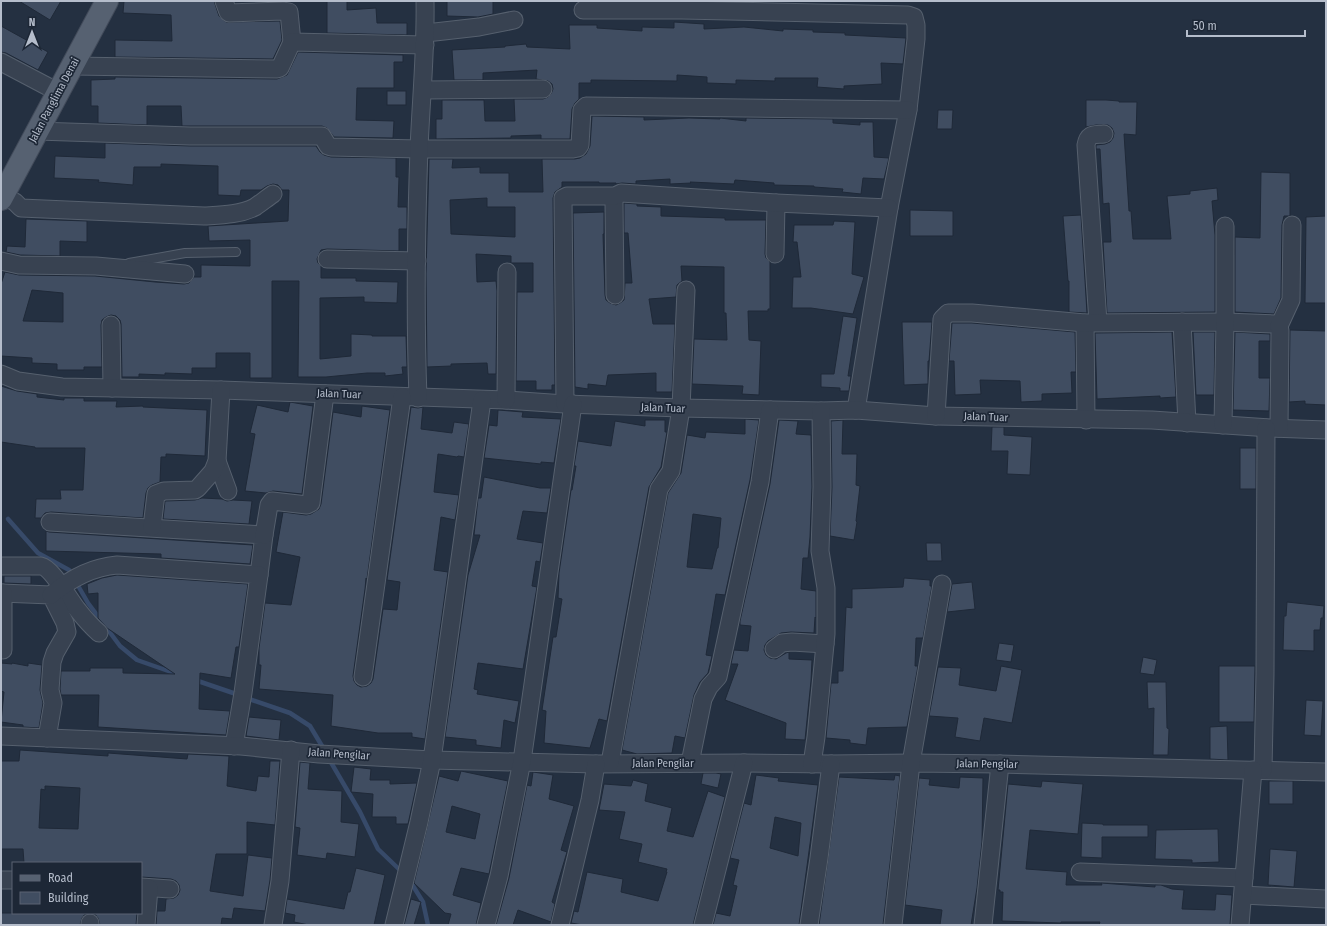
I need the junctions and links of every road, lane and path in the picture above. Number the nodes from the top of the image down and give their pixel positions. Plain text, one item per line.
1 (107, 1) edge
2 (224, 1) edge
3 (425, 1) edge
4 (682, 6) edge
5 (583, 10) dead end
6 (514, 20) dead end
7 (426, 39) junction
8 (292, 42) junction
9 (1, 62) edge
10 (72, 66) junction
11 (543, 89) dead end
12 (423, 90) junction
13 (58, 92) junction
14 (908, 110) junction
15 (37, 131) junction
16 (1104, 134) dead end
17 (419, 149) junction
18 (273, 194) dead end
19 (616, 196) junction
20 (2, 197) edge
21 (776, 203) junction
22 (889, 208) junction
23 (1292, 225) dead end
24 (1225, 226) dead end
25 (236, 252) dead end
26 (775, 254) dead end
27 (326, 259) dead end
28 (1, 261) edge
29 (417, 261) junction
30 (122, 268) junction
31 (507, 272) dead end
32 (185, 274) dead end
33 (686, 290) dead end
34 (615, 295) dead end
35 (1092, 322) junction
36 (1182, 322) junction
37 (1226, 322) junction
38 (111, 326) dead end
39 (1279, 326) junction
40 (1, 374) edge
41 (112, 388) junction
42 (221, 390) junction
43 (326, 394) junction
44 (410, 397) junction
45 (482, 400) junction
46 (506, 400) junction
47 (569, 404) junction
48 (681, 408) junction
49 (770, 410) junction
50 (856, 410) junction
51 (821, 411) junction
52 (936, 416) junction
53 (1086, 420) junction
54 (1187, 423) junction
55 (1223, 425) junction
56 (1272, 428) junction
57 (1326, 430) edge
58 (216, 461) junction
59 (228, 491) dead end
60 (50, 522) dead end
61 (152, 527) junction
62 (264, 535) junction
63 (1, 566) edge
64 (258, 575) junction
65 (942, 584) dead end
66 (63, 586) junction
67 (2, 593) edge
68 (99, 633) dead end
69 (825, 644) junction
70 (774, 649) dead end
71 (3, 650) dead end
72 (363, 677) dead end
73 (1, 736) edge
74 (47, 738) junction
75 (234, 746) junction
76 (291, 750) junction
77 (432, 760) junction
78 (522, 761) junction
79 (690, 763) junction
80 (744, 763) junction
81 (911, 763) junction
82 (603, 764) junction
83 (812, 764) junction
84 (831, 764) junction
85 (1000, 764) junction
86 (1258, 770) junction
87 (1326, 772) edge
88 (1080, 872) dead end
89 (1, 880) edge
90 (12, 880) edge
91 (1243, 887) junction
92 (145, 888) edge
93 (170, 889) dead end
94 (1326, 899) edge
95 (146, 925) edge
96 (273, 925) edge
97 (394, 925) edge
98 (486, 925) edge
99 (560, 925) edge
100 (702, 925) edge
101 (808, 925) edge
102 (893, 925) edge
103 (983, 925) edge
104 (1240, 925) edge

1 - 10 main road, Jalan Panglima Denai
2 - 8 street
3 - 7 street
4 - 5 street
4 - 14 street
6 - 7 street
7 - 8 street
7 - 12 street
8 - 10 street
9 - 13 street
10 - 13 main road, Jalan Panglima Denai
11 - 12 street
12 - 17 street
13 - 15 main road, Jalan Panglima Denai
14 - 17 street
14 - 22 street
15 - 17 street
15 - 20 main road, Jalan Panglima Denai
16 - 35 street
17 - 29 street
18 - 20 street
19 - 21 street
19 - 34 street
19 - 47 street
21 - 22 street
21 - 26 street
22 - 50 street
23 - 39 street
24 - 37 street
25 - 30 lane
27 - 29 street
28 - 30 street
29 - 44 street
30 - 32 street
31 - 46 street
33 - 48 street
35 - 36 street
35 - 52 street
35 - 53 street
36 - 37 street
36 - 54 street
37 - 39 street
37 - 55 street
38 - 41 street
39 - 56 street
40 - 41 street, Jalan Tuar
41 - 42 street, Jalan Tuar
42 - 43 street, Jalan Tuar
42 - 58 street
43 - 44 street, Jalan Tuar
43 - 62 street
44 - 45 street, Jalan Tuar
44 - 72 street
45 - 46 street, Jalan Tuar
45 - 77 street
46 - 47 street, Jalan Tuar
47 - 48 street, Jalan Tuar
47 - 78 street
48 - 49 street, Jalan Tuar
48 - 82 street
49 - 51 street, Jalan Tuar
49 - 79 street
50 - 51 street, Jalan Tuar
50 - 52 street, Jalan Tuar
51 - 69 street
52 - 53 street, Jalan Tuar
53 - 54 street, Jalan Tuar
54 - 55 street, Jalan Tuar
55 - 56 street, Jalan Tuar
56 - 57 street, Jalan Tuar
56 - 86 street
58 - 59 street
58 - 61 street
60 - 61 street
61 - 62 street
62 - 64 street
63 - 66 street
64 - 66 street
64 - 75 street
65 - 81 street
66 - 67 street
66 - 68 street
66 - 74 street
67 - 71 street
69 - 70 street
69 - 83 street
73 - 74 street, Jalan Pengilar
74 - 75 street, Jalan Pengilar
75 - 76 street, Jalan Pengilar
76 - 77 street, Jalan Pengilar
76 - 96 street
77 - 78 street, Jalan Pengilar
77 - 97 street
78 - 82 street, Jalan Pengilar
78 - 98 street
79 - 80 street, Jalan Pengilar
79 - 82 street, Jalan Pengilar
80 - 83 street, Jalan Pengilar
80 - 100 street
81 - 84 street, Jalan Pengilar
81 - 85 street, Jalan Pengilar
81 - 102 street
82 - 99 street
83 - 84 street, Jalan Pengilar
84 - 101 street
85 - 86 street, Jalan Pengilar
85 - 103 street
86 - 87 street, Jalan Pengilar
86 - 91 street
88 - 91 street
89 - 90 street
91 - 94 street
91 - 104 street
92 - 93 street
92 - 95 street

